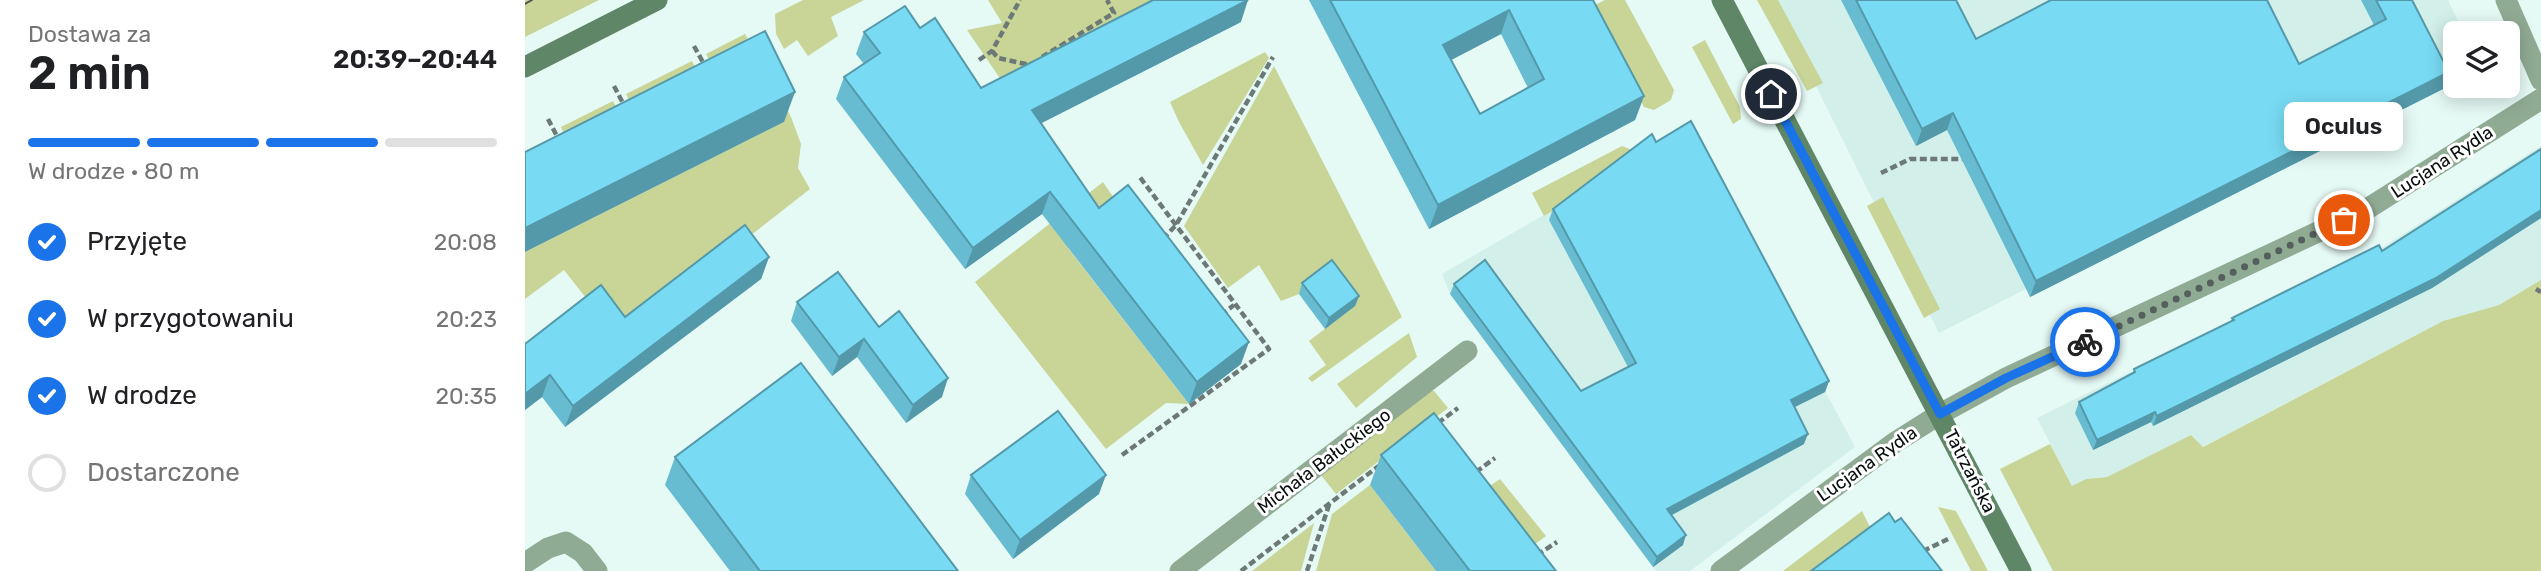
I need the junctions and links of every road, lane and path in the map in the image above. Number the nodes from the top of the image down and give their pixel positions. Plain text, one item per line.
1 (657, 0) edge
2 (1020, 0) edge
3 (1107, 0) edge
4 (1722, 0) edge
5 (2506, 0) edge
6 (694, 46) dead end
7 (992, 51) junction
8 (1273, 57) dead end
9 (979, 60) dead end
10 (525, 66) edge
11 (707, 69) edge
12 (2541, 80) edge
13 (614, 86) dead end
14 (2541, 99) edge
15 (626, 110) edge
16 (548, 119) dead end
17 (561, 143) edge
18 (1969, 159) edge
19 (1881, 173) dead end
20 (1139, 176) dead end
21 (1177, 225) junction
22 (1161, 240) edge
23 (1234, 305) junction
24 (1218, 317) edge
25 (1467, 351) dead end
26 (1458, 408) dead end
27 (1940, 414) junction
28 (1437, 424) edge
29 (1122, 455) dead end
30 (1495, 458) dead end
31 (1383, 463) edge
32 (1312, 470) junction
33 (1466, 479) edge
34 (1330, 502) junction
35 (1948, 539) dead end
36 (1556, 542) dead end
37 (1915, 556) edge
38 (1529, 562) edge
39 (525, 563) edge
40 (597, 571) edge
41 (1180, 571) edge
42 (1241, 571) edge
43 (1307, 571) edge
44 (1721, 571) edge
45 (2021, 571) edge

1 - 10 street
2 - 7 path
3 - 7 path
4 - 27 street, Tatrzańska
5 - 12 street
6 - 11 path
7 - 9 path
8 - 21 path
13 - 15 path
14 - 27 street, Lucjana Rydla
16 - 17 path
18 - 19 path
20 - 21 path
21 - 22 path
21 - 23 path
23 - 24 path
23 - 29 path
25 - 32 street, Michała Bałuckiego
26 - 28 path
27 - 44 street, Lucjana Rydla
27 - 45 street, Tatrzańska
30 - 33 path
31 - 34 path
32 - 34 path
32 - 41 street, Michała Bałuckiego
34 - 42 path
34 - 43 path
35 - 37 path
36 - 38 path
39 - 40 street

